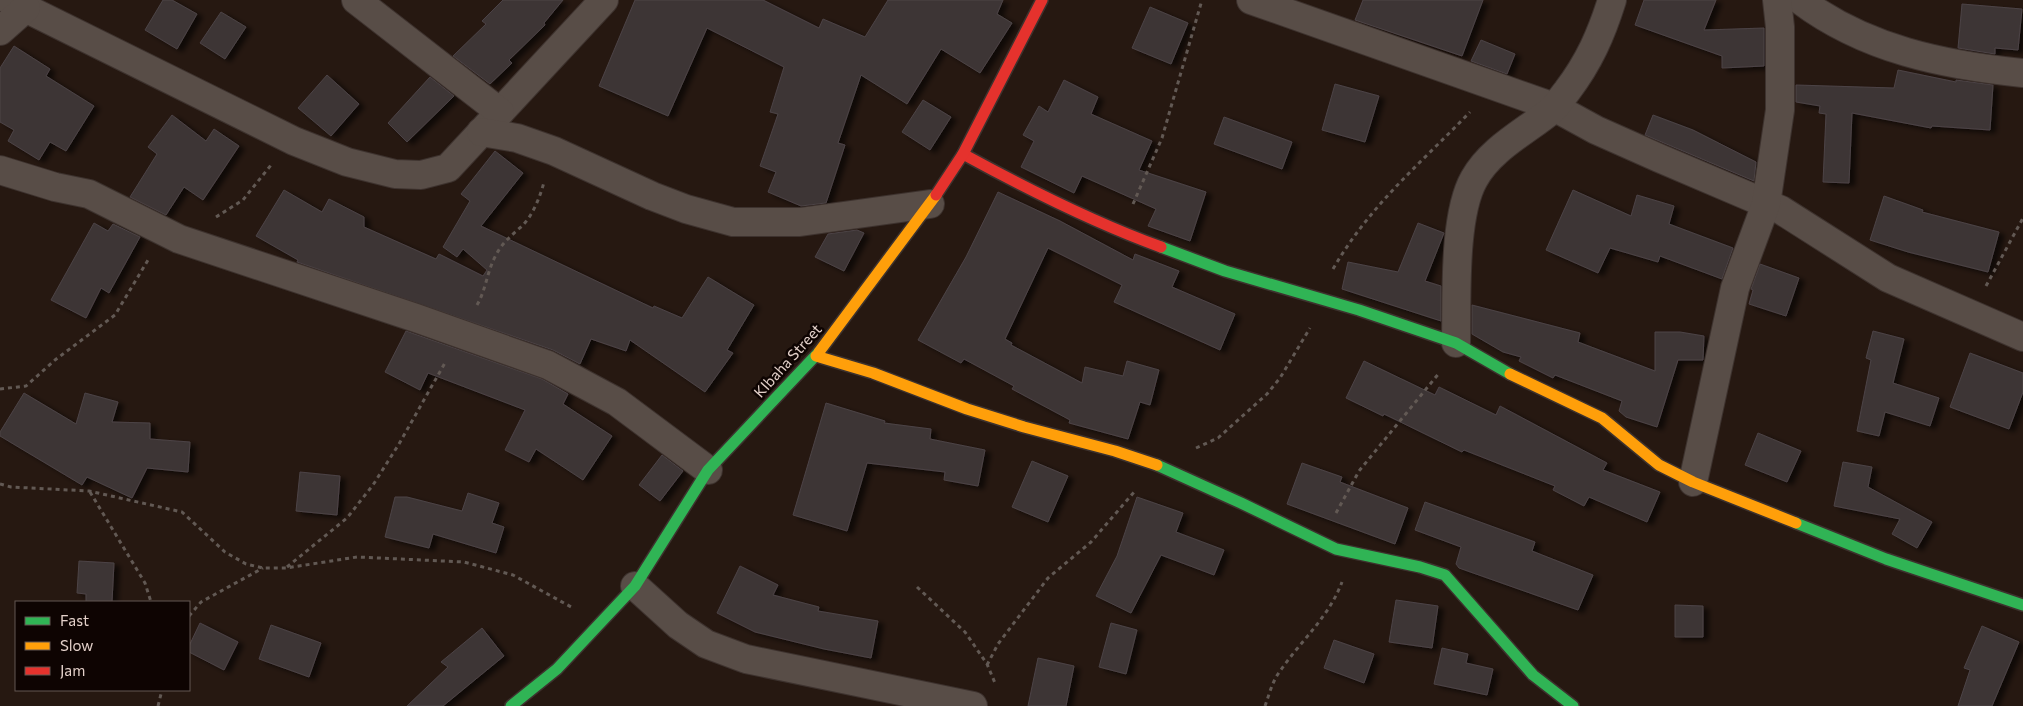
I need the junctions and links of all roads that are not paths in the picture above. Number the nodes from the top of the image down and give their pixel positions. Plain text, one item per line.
1 (356, 0) edge
2 (604, 0) edge
3 (1042, 0) edge
4 (1251, 0) edge
5 (1612, 0) edge
6 (1777, 0) edge
7 (1800, 0) edge
8 (18, 4) edge
9 (0, 31) edge
10 (2023, 73) edge
11 (1554, 107) junction
12 (500, 112) junction
13 (481, 132) junction
14 (963, 154) junction
15 (0, 170) edge
16 (930, 204) junction
17 (1766, 204) junction
18 (2023, 337) edge
19 (1459, 345) junction
20 (816, 356) junction
21 (708, 470) junction
22 (1693, 482) junction
23 (635, 586) junction
24 (2023, 605) edge
25 (511, 706) edge
26 (973, 706) edge
27 (1573, 706) edge

1 - 12 street
2 - 12 street
3 - 14 street, KIbaha Street
4 - 11 street
5 - 11 street
6 - 17 street
7 - 10 street
8 - 9 street
8 - 13 street
11 - 17 street
11 - 19 street
12 - 13 street
13 - 16 street
14 - 16 street, KIbaha Street
14 - 19 street
15 - 21 street
16 - 20 street, KIbaha Street
17 - 18 street
17 - 22 street
19 - 22 street
20 - 21 street, KIbaha Street
20 - 27 street
21 - 23 street, KIbaha Street
22 - 24 street
23 - 25 street, KIbaha Street
23 - 26 street

